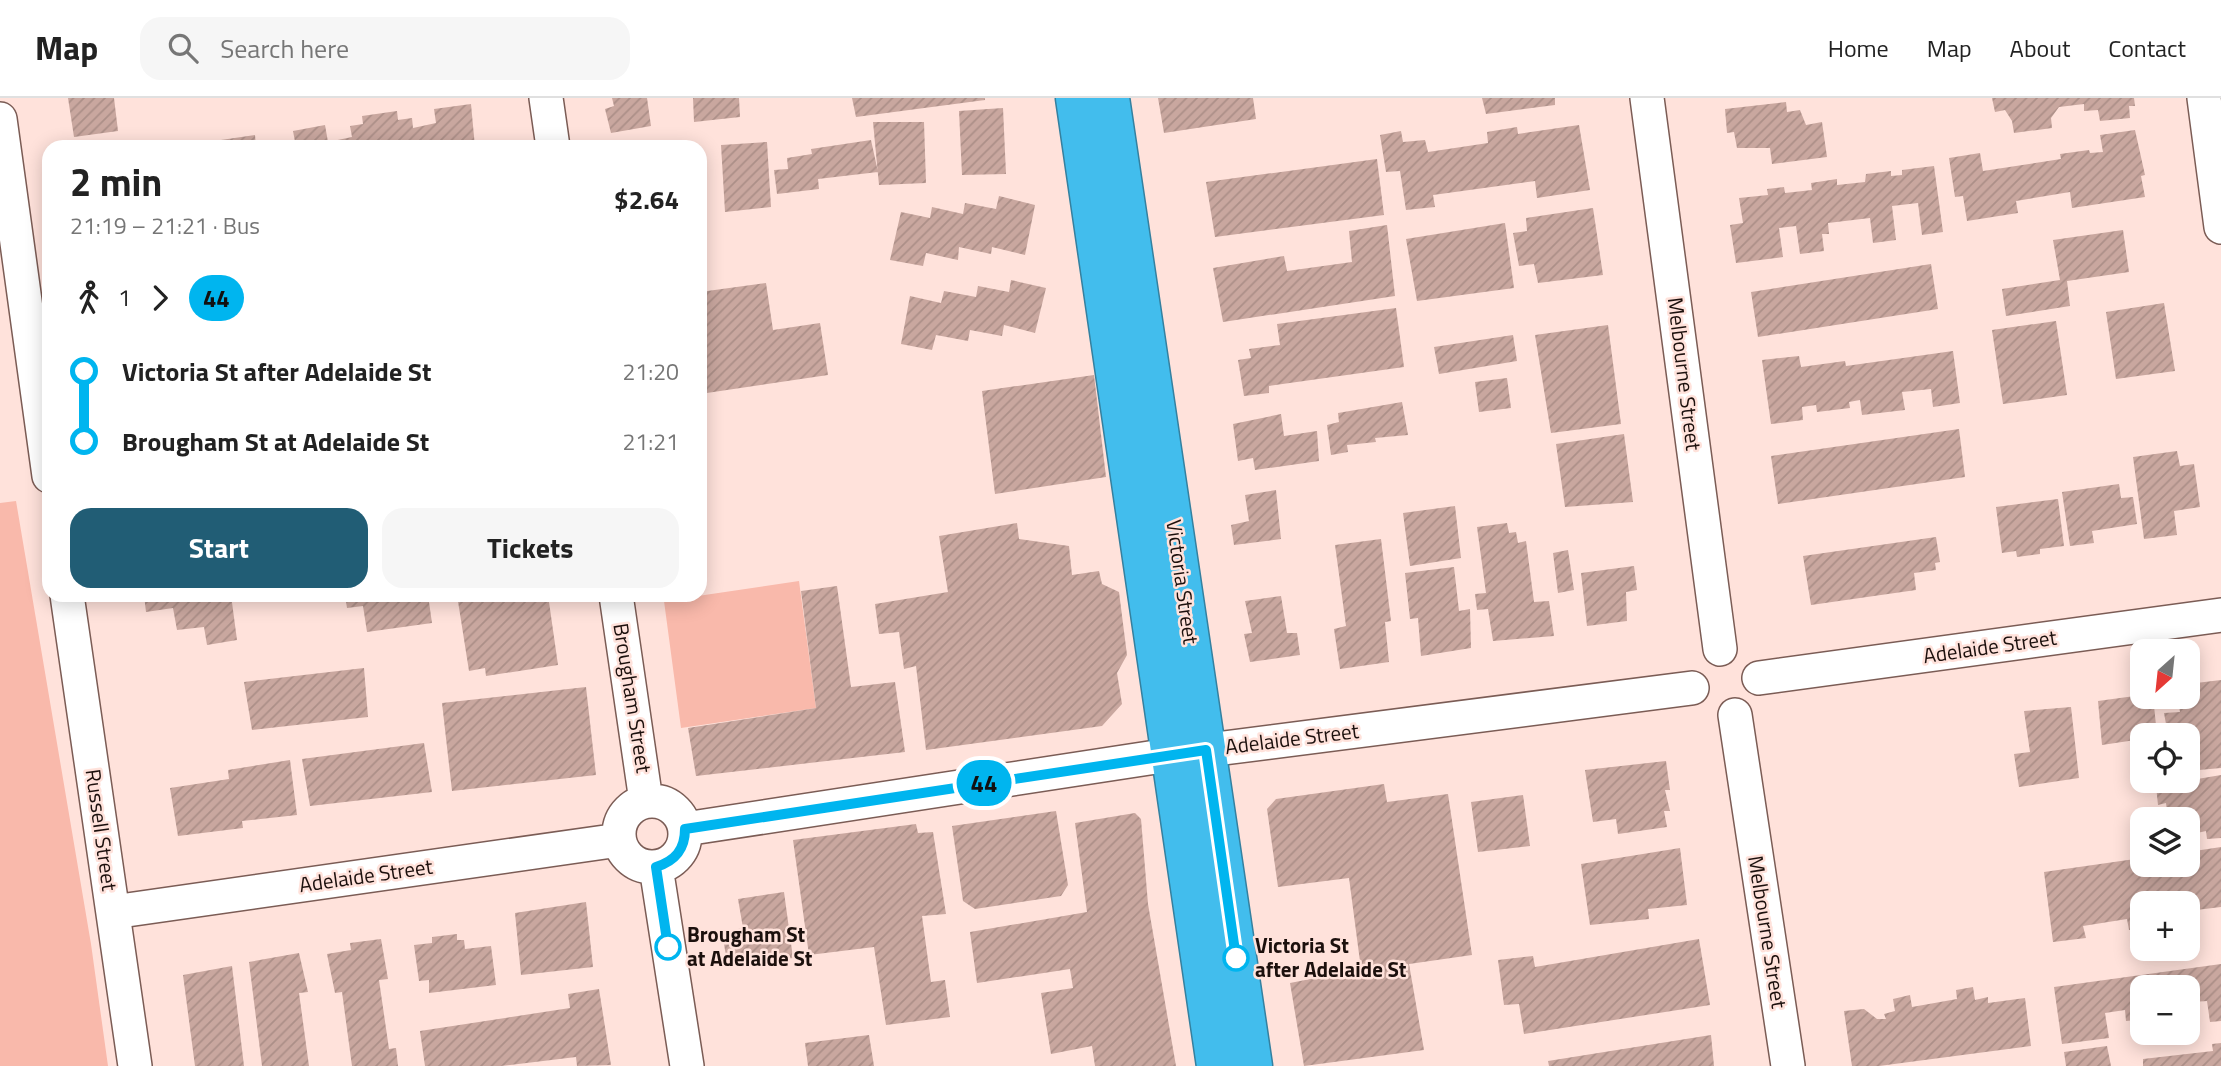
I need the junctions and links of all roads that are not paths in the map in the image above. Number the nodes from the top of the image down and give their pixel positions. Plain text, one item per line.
1 (546, 98) edge
2 (1075, 98) edge
3 (1110, 98) edge
4 (1647, 98) edge
5 (2204, 98) edge
6 (0, 118) edge
7 (552, 140) edge
8 (2221, 227) edge
9 (11, 290) edge
10 (42, 442) edge
11 (68, 602) edge
12 (617, 602) edge
13 (2221, 615) edge
14 (1720, 649) junction
15 (1759, 678) junction
16 (1692, 688) junction
17 (1735, 715) junction
18 (1206, 750) junction
19 (1169, 755) junction
20 (646, 801) junction
21 (685, 829) junction
22 (619, 840) junction
23 (656, 867) junction
24 (113, 912) junction
25 (135, 1066) edge
26 (687, 1066) edge
27 (1216, 1066) edge
28 (1253, 1066) edge
29 (1788, 1066) edge

1 - 7 street
2 - 19 highway, Victoria Street
3 - 18 highway, Victoria Street
4 - 14 street, Melbourne Street
5 - 8 street
6 - 9 street
9 - 10 street
11 - 24 street, Russell Street
12 - 20 street, Brougham Street
13 - 15 street, Adelaide Street
14 - 15 street
14 - 16 street
15 - 17 street
16 - 17 street
16 - 18 street, Adelaide Street
17 - 29 street, Melbourne Street
18 - 19 street, Adelaide Street
18 - 28 highway, Victoria Street
19 - 21 street, Adelaide Street
19 - 27 highway, Victoria Street
20 - 21 street
20 - 22 street
21 - 23 street
22 - 23 street
22 - 24 street, Adelaide Street
23 - 26 street
24 - 25 street, Russell Street

